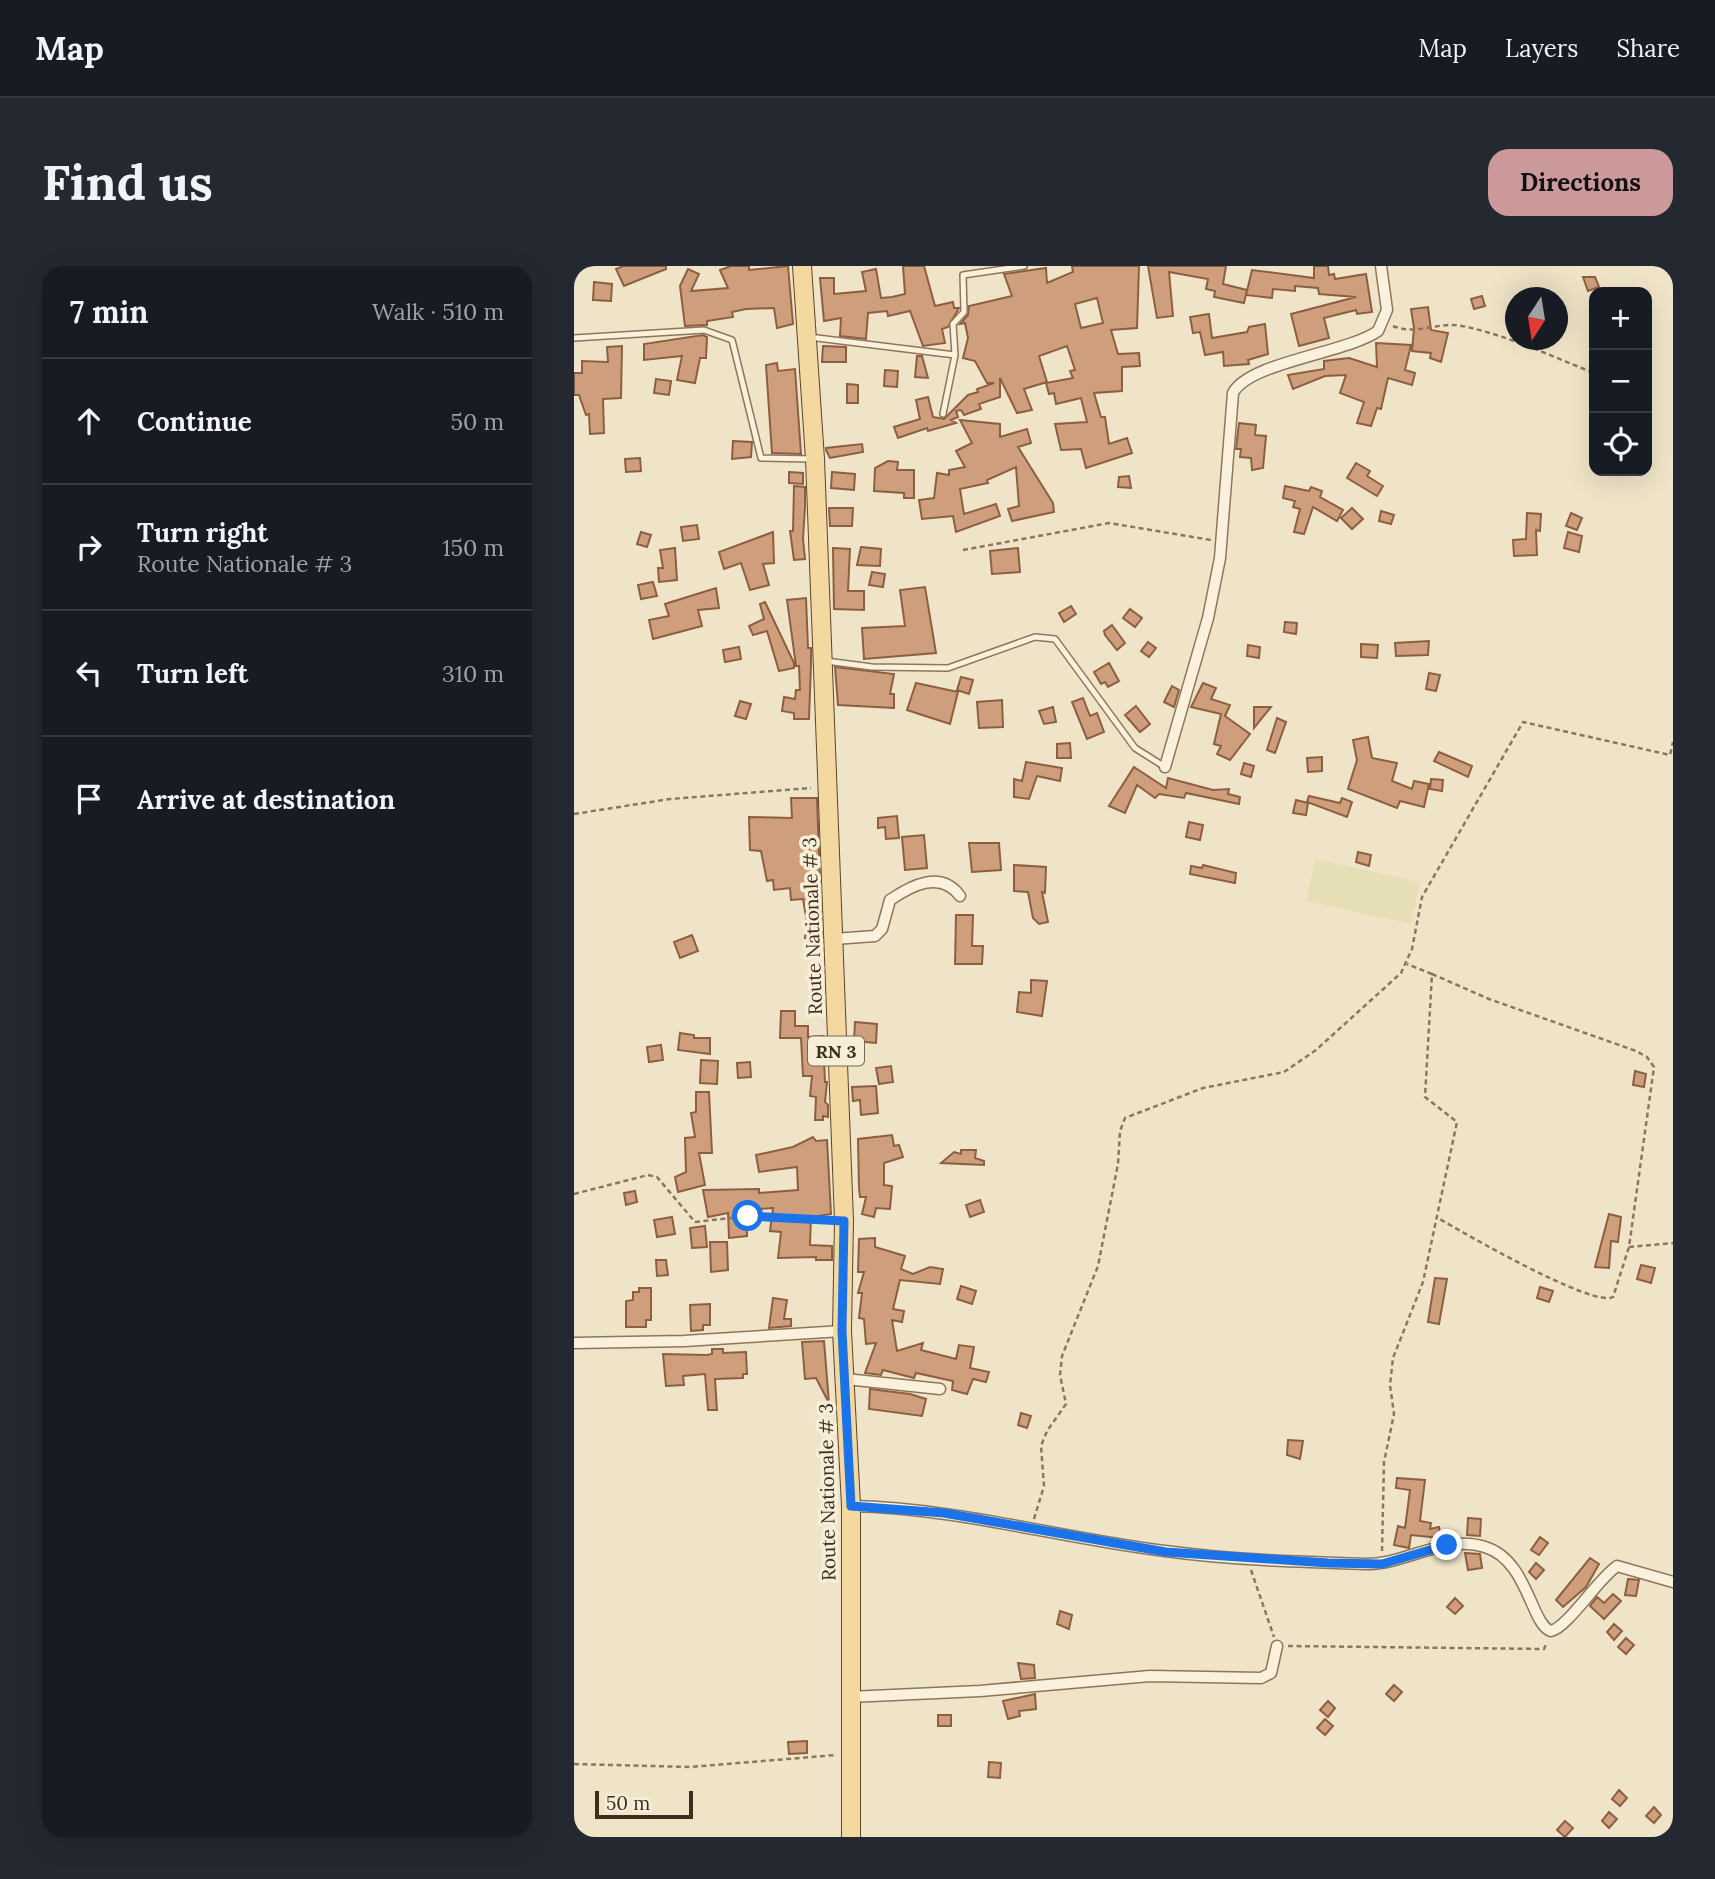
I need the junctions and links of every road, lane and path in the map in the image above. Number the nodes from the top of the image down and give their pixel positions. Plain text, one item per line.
1 (802, 266) edge
2 (1024, 266) edge
3 (1381, 266) edge
4 (1384, 322) junction
5 (807, 337) junction
6 (574, 338) edge
7 (955, 355) junction
8 (1589, 371) edge
9 (943, 414) dead end
10 (815, 459) junction
11 (1223, 542) junction
12 (962, 550) dead end
13 (823, 660) junction
14 (1673, 743) edge
15 (1166, 767) joint
16 (829, 787) junction
17 (574, 814) edge
18 (960, 897) dead end
19 (834, 939) junction
20 (1408, 964) junction
21 (1432, 974) junction
22 (574, 1194) edge
23 (1438, 1218) junction
24 (844, 1221) junction
25 (1673, 1243) edge
26 (1629, 1247) junction
27 (842, 1331) junction
28 (574, 1343) edge
29 (846, 1379) junction
30 (940, 1389) dead end
31 (851, 1506) junction
32 (1031, 1529) junction
33 (1247, 1557) junction
34 (1382, 1564) junction
35 (1673, 1582) edge
36 (1551, 1631) junction
37 (1277, 1646) junction
38 (849, 1697) junction
39 (852, 1753) junction
40 (574, 1764) edge
41 (851, 1837) edge

1 - 5 main road, Route Nationale # 3 / RN 3
2 - 7 lane
3 - 4 street
4 - 8 path
4 - 11 street
5 - 7 lane
5 - 10 main road, Route Nationale # 3 / RN 3
6 - 10 lane
7 - 9 lane
10 - 13 main road, Route Nationale # 3 / RN 3
11 - 12 path
11 - 15 street
13 - 15 lane
13 - 16 main road, Route Nationale # 3 / RN 3
14 - 20 path
16 - 17 path
16 - 19 main road, Route Nationale # 3 / RN 3
18 - 19 street
19 - 24 main road, Route Nationale # 3 / RN 3
20 - 21 path
20 - 32 path
21 - 23 path
21 - 26 path
22 - 24 path
23 - 26 path
23 - 34 path
24 - 27 main road, Route Nationale # 3 / RN 3
25 - 26 path
27 - 28 street
27 - 29 main road, Route Nationale # 3 / RN 3
29 - 30 street
29 - 31 main road, Route Nationale # 3 / RN 3
31 - 32 street
31 - 38 main road, Route Nationale # 3 / RN 3
32 - 33 street
33 - 34 street
33 - 37 path
34 - 36 street
35 - 36 street
36 - 37 path
37 - 38 street
38 - 39 main road, Route Nationale # 3 / RN 3
39 - 40 path
39 - 41 main road, Route Nationale # 3 / RN 3

